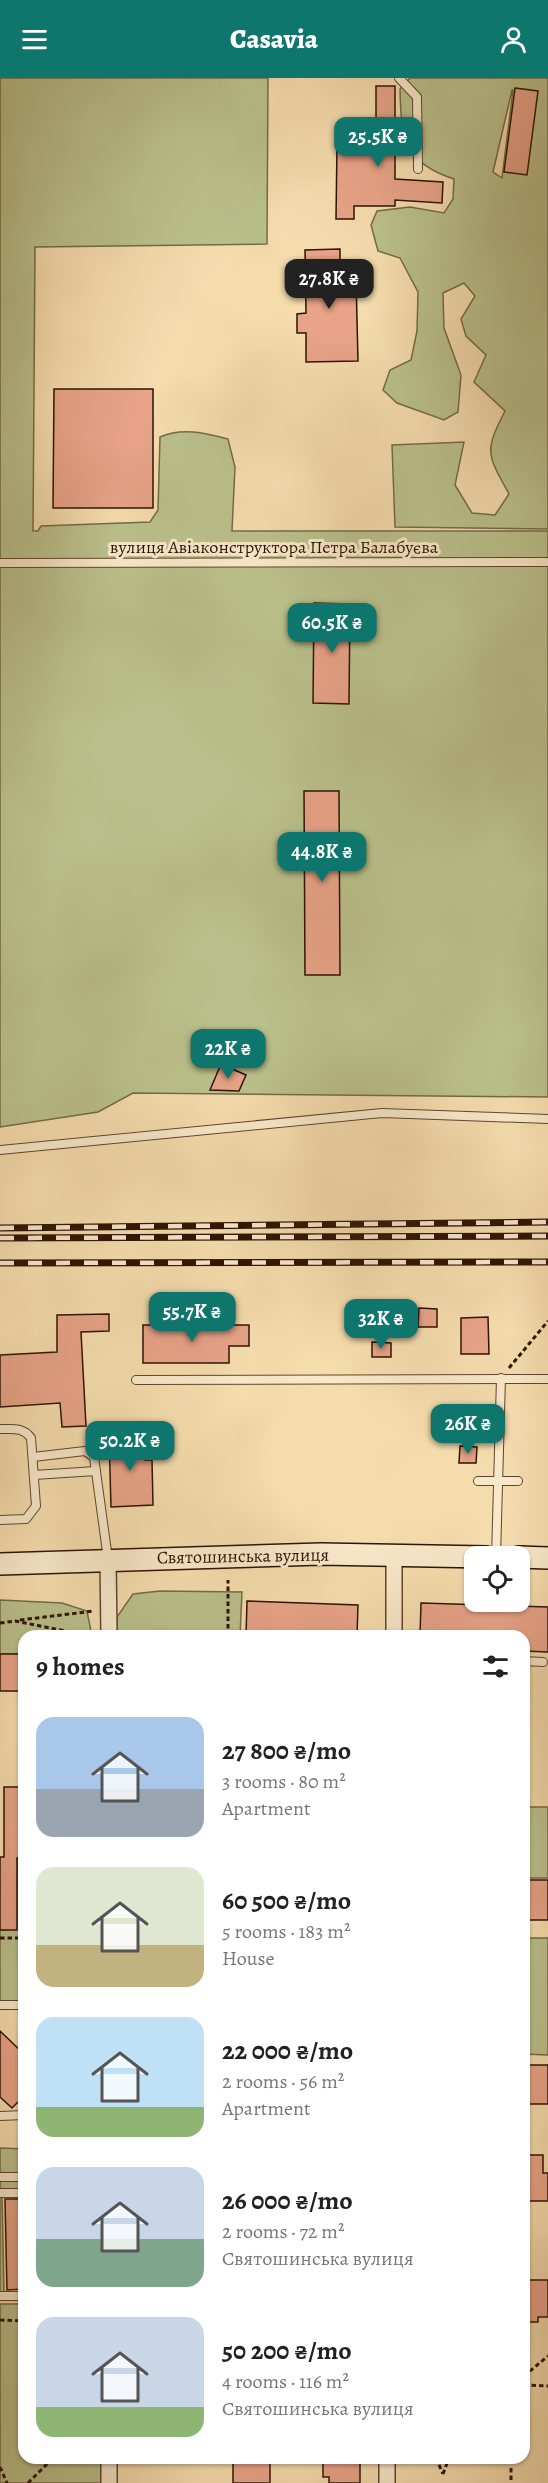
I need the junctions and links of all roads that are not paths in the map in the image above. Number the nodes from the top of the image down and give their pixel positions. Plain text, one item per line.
1 (399, 78) edge
2 (418, 169) dead end
3 (548, 562) edge
4 (0, 563) edge
5 (548, 1119) edge
6 (0, 1150) edge
7 (501, 1378) junction
8 (548, 1379) edge
9 (136, 1380) dead end
10 (0, 1429) edge
11 (33, 1457) junction
12 (96, 1471) junction
13 (34, 1475) junction
14 (478, 1481) dead end
15 (498, 1481) junction
16 (518, 1482) dead end
17 (0, 1520) edge
18 (496, 1546) edge
19 (394, 1555) junction
20 (464, 1557) edge
21 (530, 1557) edge
22 (548, 1558) edge
23 (108, 1560) junction
24 (0, 1564) edge
25 (109, 1630) edge
26 (394, 1630) edge
27 (530, 1662) edge
28 (543, 1662) dead end
29 (0, 2005) edge
30 (18, 2005) edge
31 (18, 2115) edge
32 (0, 2116) edge
33 (0, 2177) edge
34 (18, 2177) edge
35 (0, 2193) edge
36 (18, 2193) edge
37 (0, 2296) edge
38 (18, 2296) edge
39 (109, 2464) edge
40 (387, 2464) edge
41 (109, 2483) edge
42 (387, 2483) edge

1 - 2 lane
3 - 4 lane, вулиця Авіаконструктора Петра Балабуєва
5 - 6 lane
7 - 8 lane
7 - 9 lane
7 - 15 lane
10 - 11 lane
11 - 12 lane
11 - 13 lane
12 - 13 lane
12 - 23 lane
13 - 17 lane
14 - 15 lane
15 - 16 lane
15 - 18 lane
19 - 20 main road, Святошинська вулиця
19 - 23 main road, Святошинська вулиця
19 - 26 street
21 - 22 main road
23 - 24 main road, Святошинська вулиця
23 - 25 street
27 - 28 lane
29 - 30 lane
31 - 32 lane
33 - 34 lane
35 - 36 lane
37 - 38 lane
39 - 41 street
40 - 42 street

